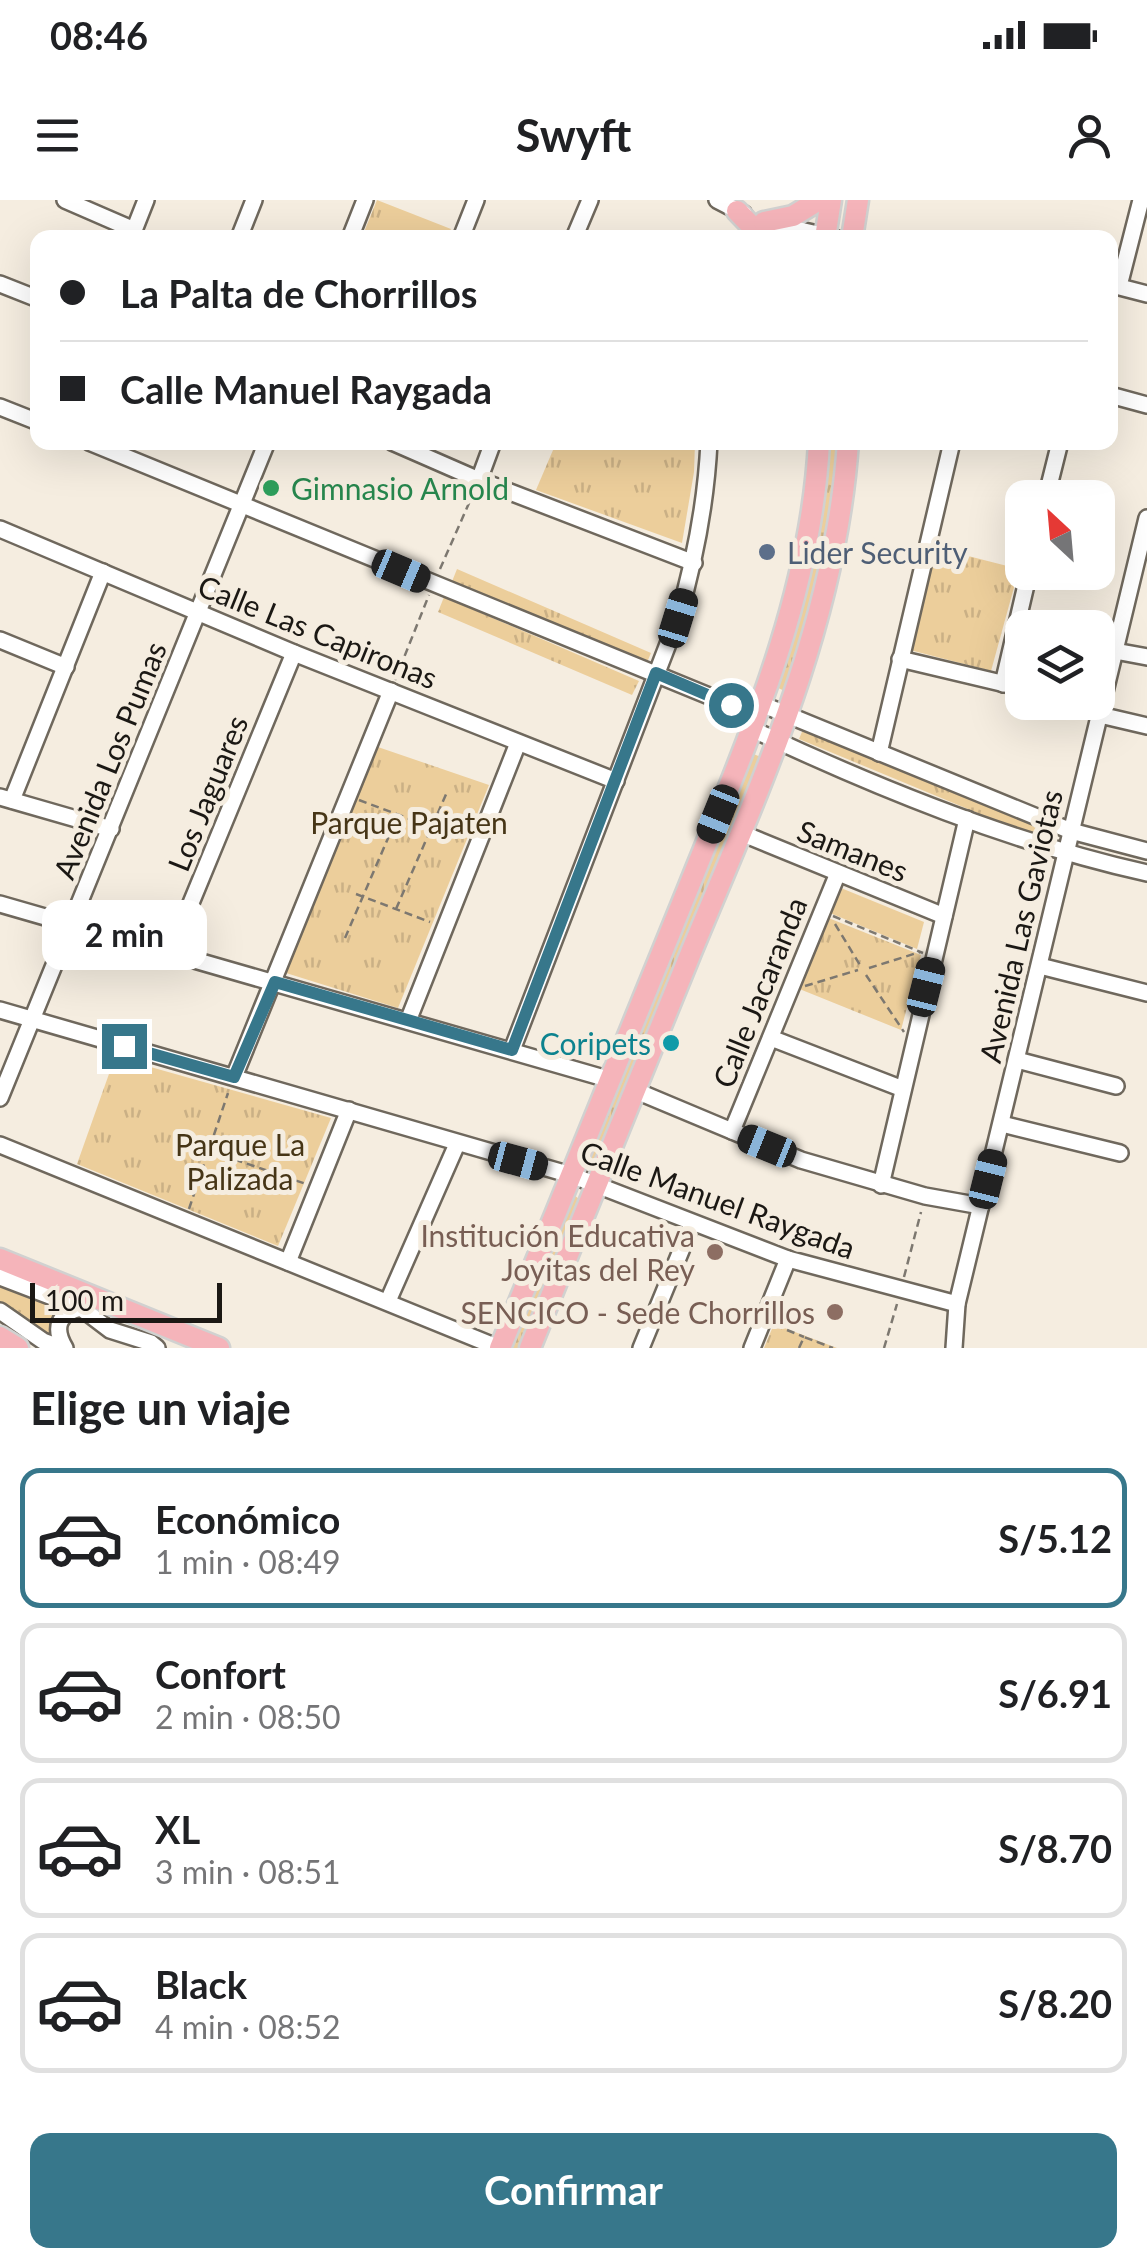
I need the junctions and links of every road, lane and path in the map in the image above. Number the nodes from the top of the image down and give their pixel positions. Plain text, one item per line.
1 (65, 200) edge
2 (146, 200) edge
3 (254, 200) edge
4 (365, 200) edge
5 (476, 200) edge
6 (590, 200) edge
7 (717, 200) edge
8 (819, 200) edge
9 (831, 200) edge
10 (858, 200) edge
11 (1141, 200) edge
12 (737, 211) joint
13 (125, 230) edge
14 (135, 230) edge
15 (241, 230) edge
16 (353, 230) edge
17 (464, 230) edge
18 (577, 230) edge
19 (764, 230) edge
20 (829, 230) edge
21 (853, 230) edge
22 (1118, 275) edge
23 (0, 284) edge
24 (1118, 286) edge
25 (1147, 294) edge
26 (30, 297) edge
27 (1118, 397) edge
28 (1147, 405) edge
29 (0, 407) edge
30 (30, 419) edge
31 (108, 450) edge
32 (264, 450) edge
33 (410, 450) edge
34 (490, 450) edge
35 (708, 450) edge
36 (818, 450) edge
37 (847, 450) edge
38 (950, 450) edge
39 (1058, 450) edge
40 (478, 480) junction
41 (1050, 480) edge
42 (242, 503) junction
43 (1147, 518) edge
44 (0, 529) edge
45 (694, 562) junction
46 (103, 572) junction
47 (432, 585) junction
48 (1024, 590) edge
49 (199, 612) junction
50 (0, 640) edge
51 (1115, 651) joint
52 (294, 653) junction
53 (1147, 658) edge
54 (900, 660) junction
55 (66, 667) junction
56 (656, 673) junction
57 (1003, 684) joint
58 (391, 691) junction
59 (762, 704) junction
60 (731, 705) junction
61 (787, 714) junction
62 (1115, 716) edge
63 (1099, 720) edge
64 (1147, 726) edge
65 (752, 730) junction
66 (778, 742) junction
67 (518, 743) junction
68 (879, 753) junction
69 (616, 780) junction
70 (447, 792) dead end
71 (348, 796) junction
72 (6, 799) edge
73 (398, 815) junction
74 (967, 819) junction
75 (432, 828) junction
76 (112, 829) junction
77 (1070, 832) junction
78 (741, 833) junction
79 (1147, 852) edge
80 (1065, 854) junction
81 (838, 873) junction
82 (1147, 873) edge
83 (356, 894) dead end
84 (363, 897) junction
85 (0, 904) edge
86 (396, 909) junction
87 (944, 916) junction
88 (73, 924) junction
89 (444, 928) junction
90 (346, 938) dead end
91 (170, 954) junction
92 (927, 955) junction
93 (1040, 966) junction
94 (869, 968) dead end
95 (866, 975) dead end
96 (275, 982) junction
97 (790, 990) junction
98 (1147, 994) edge
99 (0, 1010) edge
100 (33, 1020) junction
101 (408, 1020) junction
102 (915, 1034) junction
103 (771, 1038) junction
104 (512, 1050) junction
105 (1017, 1060) junction
106 (234, 1077) junction
107 (610, 1080) junction
108 (1116, 1086) dead end
109 (903, 1089) junction
110 (634, 1090) junction
111 (0, 1098) edge
112 (350, 1110) junction
113 (1002, 1124) junction
114 (732, 1131) junction
115 (0, 1144) edge
116 (457, 1144) junction
117 (208, 1150) junction
118 (1120, 1154) dead end
119 (571, 1175) junction
120 (881, 1184) junction
121 (597, 1185) junction
122 (318, 1188) junction
123 (926, 1196) junction
124 (981, 1206) junction
125 (186, 1220) junction
126 (692, 1224) junction
127 (0, 1259) edge
128 (788, 1260) junction
129 (288, 1262) junction
130 (0, 1277) edge
131 (900, 1290) junction
132 (388, 1301) junction
133 (957, 1304) junction
134 (81, 1308) junction
135 (0, 1311) edge
136 (771, 1323) dead end
137 (162, 1325) junction
138 (118, 1332) junction
139 (804, 1338) junction
140 (63, 1348) edge
141 (157, 1348) edge
142 (220, 1348) edge
143 (499, 1348) edge
144 (530, 1348) edge
145 (641, 1348) edge
146 (752, 1348) edge
147 (799, 1348) edge
148 (832, 1348) edge
149 (884, 1348) edge
150 (954, 1348) edge

1 - 13 street
2 - 14 street
3 - 15 street
4 - 16 street
5 - 17 street
6 - 18 street
7 - 12 street
8 - 19 main road
9 - 20 main road
10 - 21 main road
11 - 22 street
12 - 19 main road
23 - 26 street
24 - 25 street
27 - 28 street
29 - 30 street
31 - 42 street
32 - 42 street, Avenida Los Pumas
33 - 40 street
34 - 40 street
35 - 45 street
36 - 59 main road
37 - 61 main road
38 - 54 street
39 - 41 street
40 - 45 street
40 - 47 path
42 - 47 street
42 - 49 street, Avenida Los Pumas
43 - 51 street, Avenida Las Gaviotas
44 - 46 street, Calle Las Capironas
45 - 56 street
46 - 49 street, Calle Las Capironas
46 - 55 street
47 - 56 street
47 - 58 path
48 - 57 street
49 - 52 street, Calle Las Capironas
49 - 76 street, Avenida Los Pumas
50 - 55 street
51 - 53 street
52 - 58 street, Calle Las Capironas
52 - 91 street, Los Jaguares
54 - 57 street
54 - 68 street
55 - 72 street
56 - 60 street
56 - 69 street
58 - 67 street, Calle Las Capironas
58 - 71 street
59 - 60 street
59 - 61 street
59 - 65 main road
60 - 65 street
61 - 66 main road
61 - 68 street
62 - 64 street
63 - 77 street, Avenida Las Gaviotas
65 - 66 street
65 - 107 main road
66 - 74 street
66 - 78 main road
67 - 69 street, Calle Las Capironas
67 - 89 street
68 - 77 street
69 - 104 street
70 - 75 path
71 - 73 path
71 - 96 street
72 - 76 street
73 - 75 path
73 - 84 path
74 - 80 street
74 - 87 street
75 - 86 path
76 - 88 street, Avenida Los Pumas
77 - 79 street
77 - 80 street, Avenida Las Gaviotas
78 - 81 street, Samanes
78 - 110 main road
80 - 82 street
80 - 93 street, Avenida Las Gaviotas
81 - 87 street, Samanes
81 - 97 street, Calle Jacaranda
83 - 84 path
84 - 86 path
84 - 90 path
85 - 88 street
86 - 89 path
87 - 92 street
88 - 91 street
88 - 100 street, Avenida Los Pumas
89 - 101 street
91 - 96 street
92 - 94 path
92 - 97 path
92 - 102 street
93 - 98 street
93 - 105 street, Avenida Las Gaviotas
95 - 102 path
96 - 101 street
96 - 106 street
97 - 103 street, Calle Jacaranda
99 - 100 street, Calle Manuel Raygada
100 - 106 street, Calle Manuel Raygada
100 - 111 street, Avenida Los Pumas
101 - 104 street
102 - 109 street
103 - 109 street
103 - 114 street, Calle Jacaranda
104 - 107 street
105 - 108 street
105 - 113 street, Avenida Las Gaviotas
106 - 112 street, Calle Manuel Raygada
106 - 117 path
107 - 119 main road
109 - 120 street
110 - 114 street
110 - 121 main road
112 - 116 street, Calle Manuel Raygada
112 - 122 street
113 - 118 street
113 - 124 street, Avenida Las Gaviotas
114 - 120 street
115 - 125 street
116 - 119 street, Calle Manuel Raygada
116 - 132 street
117 - 122 path
117 - 125 path
119 - 121 street, Calle Manuel Raygada
119 - 143 main road
120 - 123 street
121 - 126 street, Calle Manuel Raygada
121 - 144 main road
122 - 129 street
123 - 124 street
123 - 131 path
124 - 133 street, Avenida Las Gaviotas
125 - 129 street
126 - 128 street, Calle Manuel Raygada
126 - 145 street
127 - 137 main road
128 - 131 street, Calle Manuel Raygada
128 - 146 street
129 - 132 street
130 - 134 street
131 - 133 street, Calle Manuel Raygada
131 - 149 path
132 - 143 street
133 - 150 street, Avenida Las Gaviotas
134 - 138 street
134 - 140 street
135 - 140 street
136 - 139 path
137 - 138 street
137 - 142 main road
138 - 141 street
139 - 147 path
139 - 148 path

